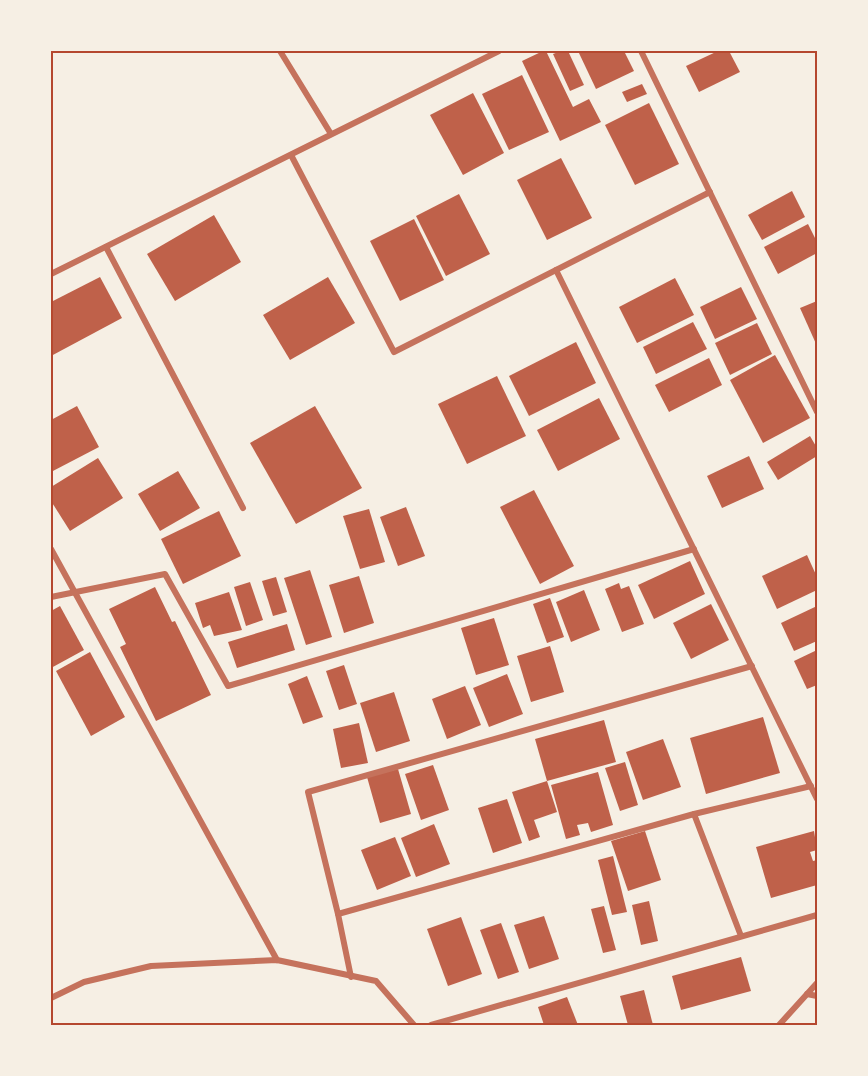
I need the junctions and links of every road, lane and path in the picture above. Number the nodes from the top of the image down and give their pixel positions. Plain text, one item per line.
1 (280, 51) edge
2 (499, 51) edge
3 (641, 51) edge
4 (331, 134) junction
5 (291, 154) junction
6 (710, 192) junction
7 (106, 247) junction
8 (556, 270) junction
9 (51, 274) edge
10 (817, 411) edge
11 (243, 508) dead end
12 (51, 549) edge
13 (694, 549) junction
14 (76, 593) junction
15 (51, 597) edge
16 (752, 666) junction
17 (811, 786) junction
18 (817, 799) edge
19 (694, 814) junction
20 (338, 914) junction
21 (817, 915) edge
22 (741, 936) junction
23 (277, 960) junction
24 (351, 976) junction
25 (817, 983) edge
26 (807, 994) junction
27 (817, 996) edge
28 (51, 998) edge
29 (414, 1025) edge
30 (431, 1025) edge
31 (779, 1025) edge

1 - 4 street
2 - 4 street
3 - 6 street
4 - 5 street
5 - 7 street
5 - 8 street
6 - 8 street
6 - 10 street
7 - 9 street
7 - 11 street
8 - 13 street
12 - 14 street
13 - 14 street
13 - 16 street
14 - 15 street
14 - 23 street
16 - 17 street
16 - 20 street
17 - 18 street
17 - 19 street
19 - 20 street
19 - 22 street
20 - 24 street
21 - 22 street
22 - 30 street
23 - 24 street
23 - 28 street
24 - 29 street
25 - 26 street
26 - 27 street
26 - 31 street

